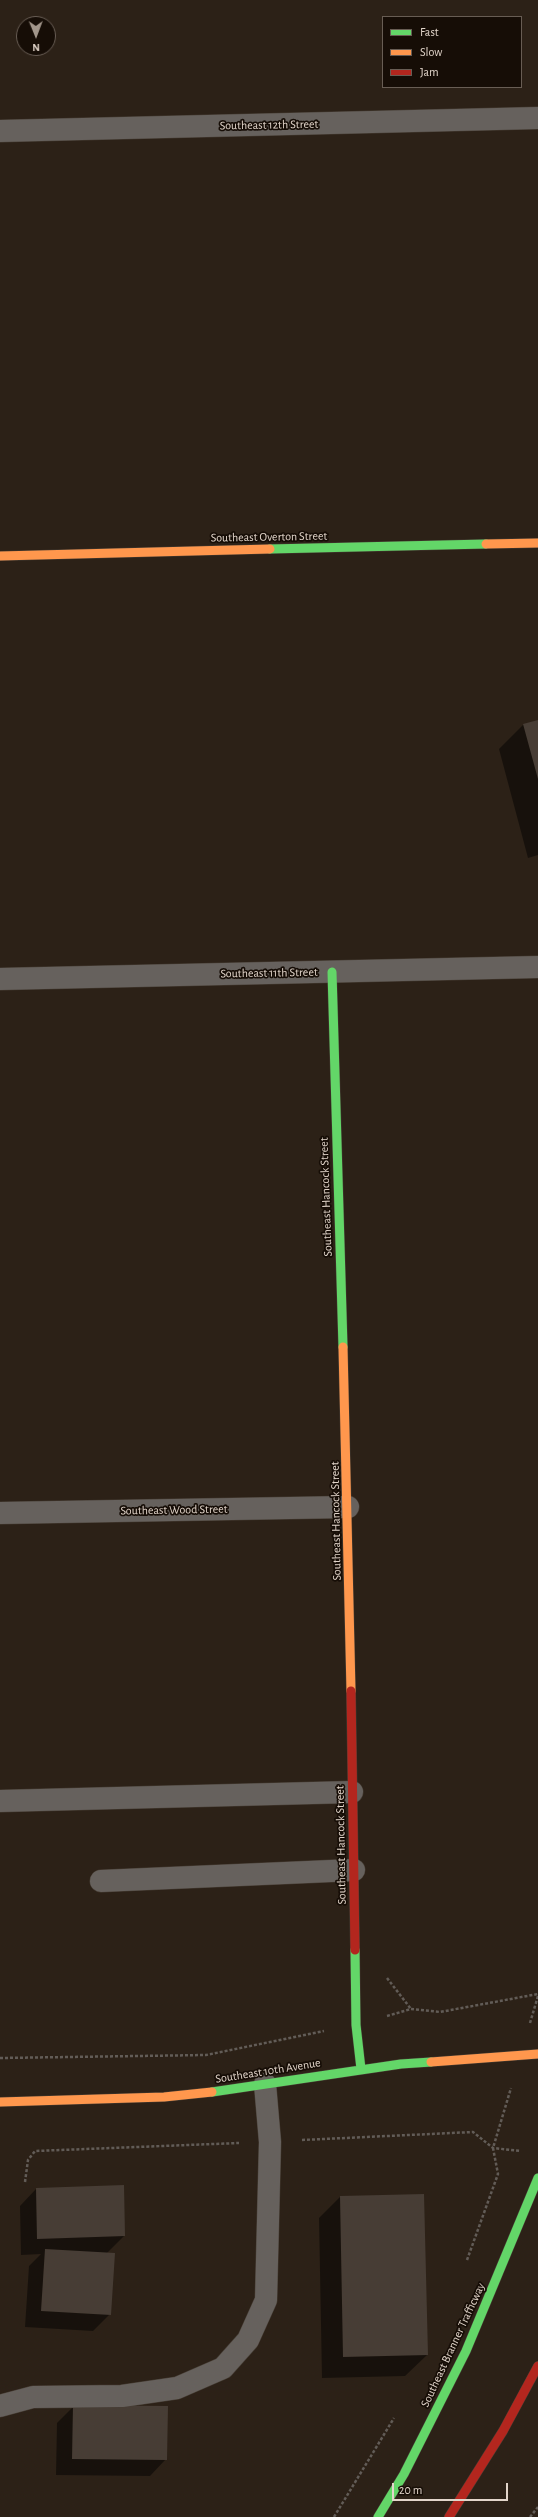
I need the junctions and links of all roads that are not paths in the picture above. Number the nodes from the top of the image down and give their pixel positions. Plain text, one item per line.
1 (538, 118) edge
2 (0, 131) edge
3 (538, 543) edge
4 (0, 556) edge
5 (538, 967) edge
6 (332, 972) junction
7 (0, 979) edge
8 (348, 1508) junction
9 (0, 1513) edge
10 (352, 1792) junction
11 (0, 1801) edge
12 (354, 1870) junction
13 (101, 1881) dead end
14 (538, 2054) edge
15 (361, 2069) junction
16 (265, 2084) junction
17 (0, 2102) edge
18 (538, 2178) edge
19 (538, 2366) edge
20 (0, 2406) edge
21 (378, 2517) edge
22 (449, 2517) edge

1 - 2 street, Southeast 12th Street
3 - 4 street, Southeast Overton Street
5 - 6 street, Southeast 11th Street
6 - 7 street, Southeast 11th Street
6 - 8 street, Southeast Hancock Street
8 - 9 street, Southeast Wood Street
8 - 10 street, Southeast Hancock Street
10 - 11 street
10 - 12 street, Southeast Hancock Street
12 - 13 street
12 - 15 street, Southeast Hancock Street
14 - 15 street, Southeast 10th Avenue
15 - 16 street, Southeast 10th Avenue
16 - 17 street, Southeast 10th Avenue
16 - 20 street
18 - 21 street, Southeast Branner Trafficway
19 - 22 street

